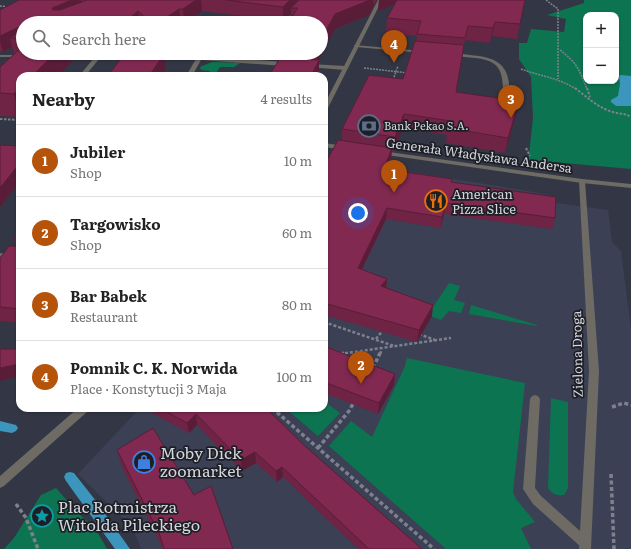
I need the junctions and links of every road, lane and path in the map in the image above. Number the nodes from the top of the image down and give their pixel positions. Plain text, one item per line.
1 (309, 0) edge
2 (546, 0) edge
3 (379, 2) edge
4 (372, 4) dead end
5 (0, 6) edge
6 (12, 7) edge
7 (292, 16) edge
8 (356, 46) junction
9 (12, 50) edge
10 (404, 50) junction
11 (559, 50) junction
12 (428, 52) edge
13 (450, 55) edge
14 (16, 56) edge
15 (1, 57) edge
16 (96, 60) edge
17 (198, 60) edge
18 (226, 60) edge
19 (294, 65) edge
20 (301, 65) edge
21 (345, 68) junction
22 (363, 68) dead end
23 (520, 69) dead end
24 (85, 72) edge
25 (191, 72) edge
26 (395, 72) junction
27 (408, 73) edge
28 (558, 79) junction
29 (393, 80) edge
30 (590, 98) junction
31 (328, 102) edge
32 (505, 103) edge
33 (631, 117) edge
34 (0, 119) edge
35 (16, 120) edge
36 (328, 146) edge
37 (356, 149) edge
38 (372, 152) edge
39 (582, 181) junction
40 (631, 186) edge
41 (0, 255) edge
42 (16, 257) edge
43 (328, 323) edge
44 (384, 328) edge
45 (415, 333) edge
46 (451, 338) dead end
47 (376, 339) junction
48 (436, 341) junction
49 (396, 346) junction
50 (382, 348) junction
51 (338, 355) edge
52 (371, 372) edge
53 (357, 398) edge
54 (536, 399) dead end
55 (631, 405) edge
56 (80, 412) edge
57 (277, 412) edge
58 (607, 412) dead end
59 (318, 448) junction
60 (611, 466) dead end
61 (0, 483) edge
62 (16, 504) dead end
63 (585, 546) edge
64 (38, 549) edge
65 (434, 549) edge
66 (614, 549) edge

1 - 7 street
2 - 11 path
3 - 4 street
3 - 8 street
5 - 6 path
8 - 10 street
8 - 21 street
9 - 15 street
10 - 12 street
10 - 26 path
11 - 28 path
11 - 30 path
13 - 32 street
14 - 15 street
16 - 24 street
17 - 25 street
18 - 19 street
20 - 21 street
21 - 31 street
22 - 26 path
23 - 28 path
26 - 27 path
26 - 29 path
28 - 30 path
30 - 33 path
34 - 35 path
36 - 37 street
38 - 39 street, Generała Władysława Andersa
39 - 40 street, Generała Władysława Andersa
39 - 63 street, Zielona Droga
41 - 42 street
43 - 47 path
44 - 47 path
45 - 48 path
46 - 48 path
47 - 49 path
48 - 49 path
49 - 50 path
50 - 51 path
50 - 52 path
53 - 59 path
54 - 63 street
55 - 58 path
56 - 61 street
57 - 59 path
59 - 65 path
60 - 66 path
62 - 64 path

